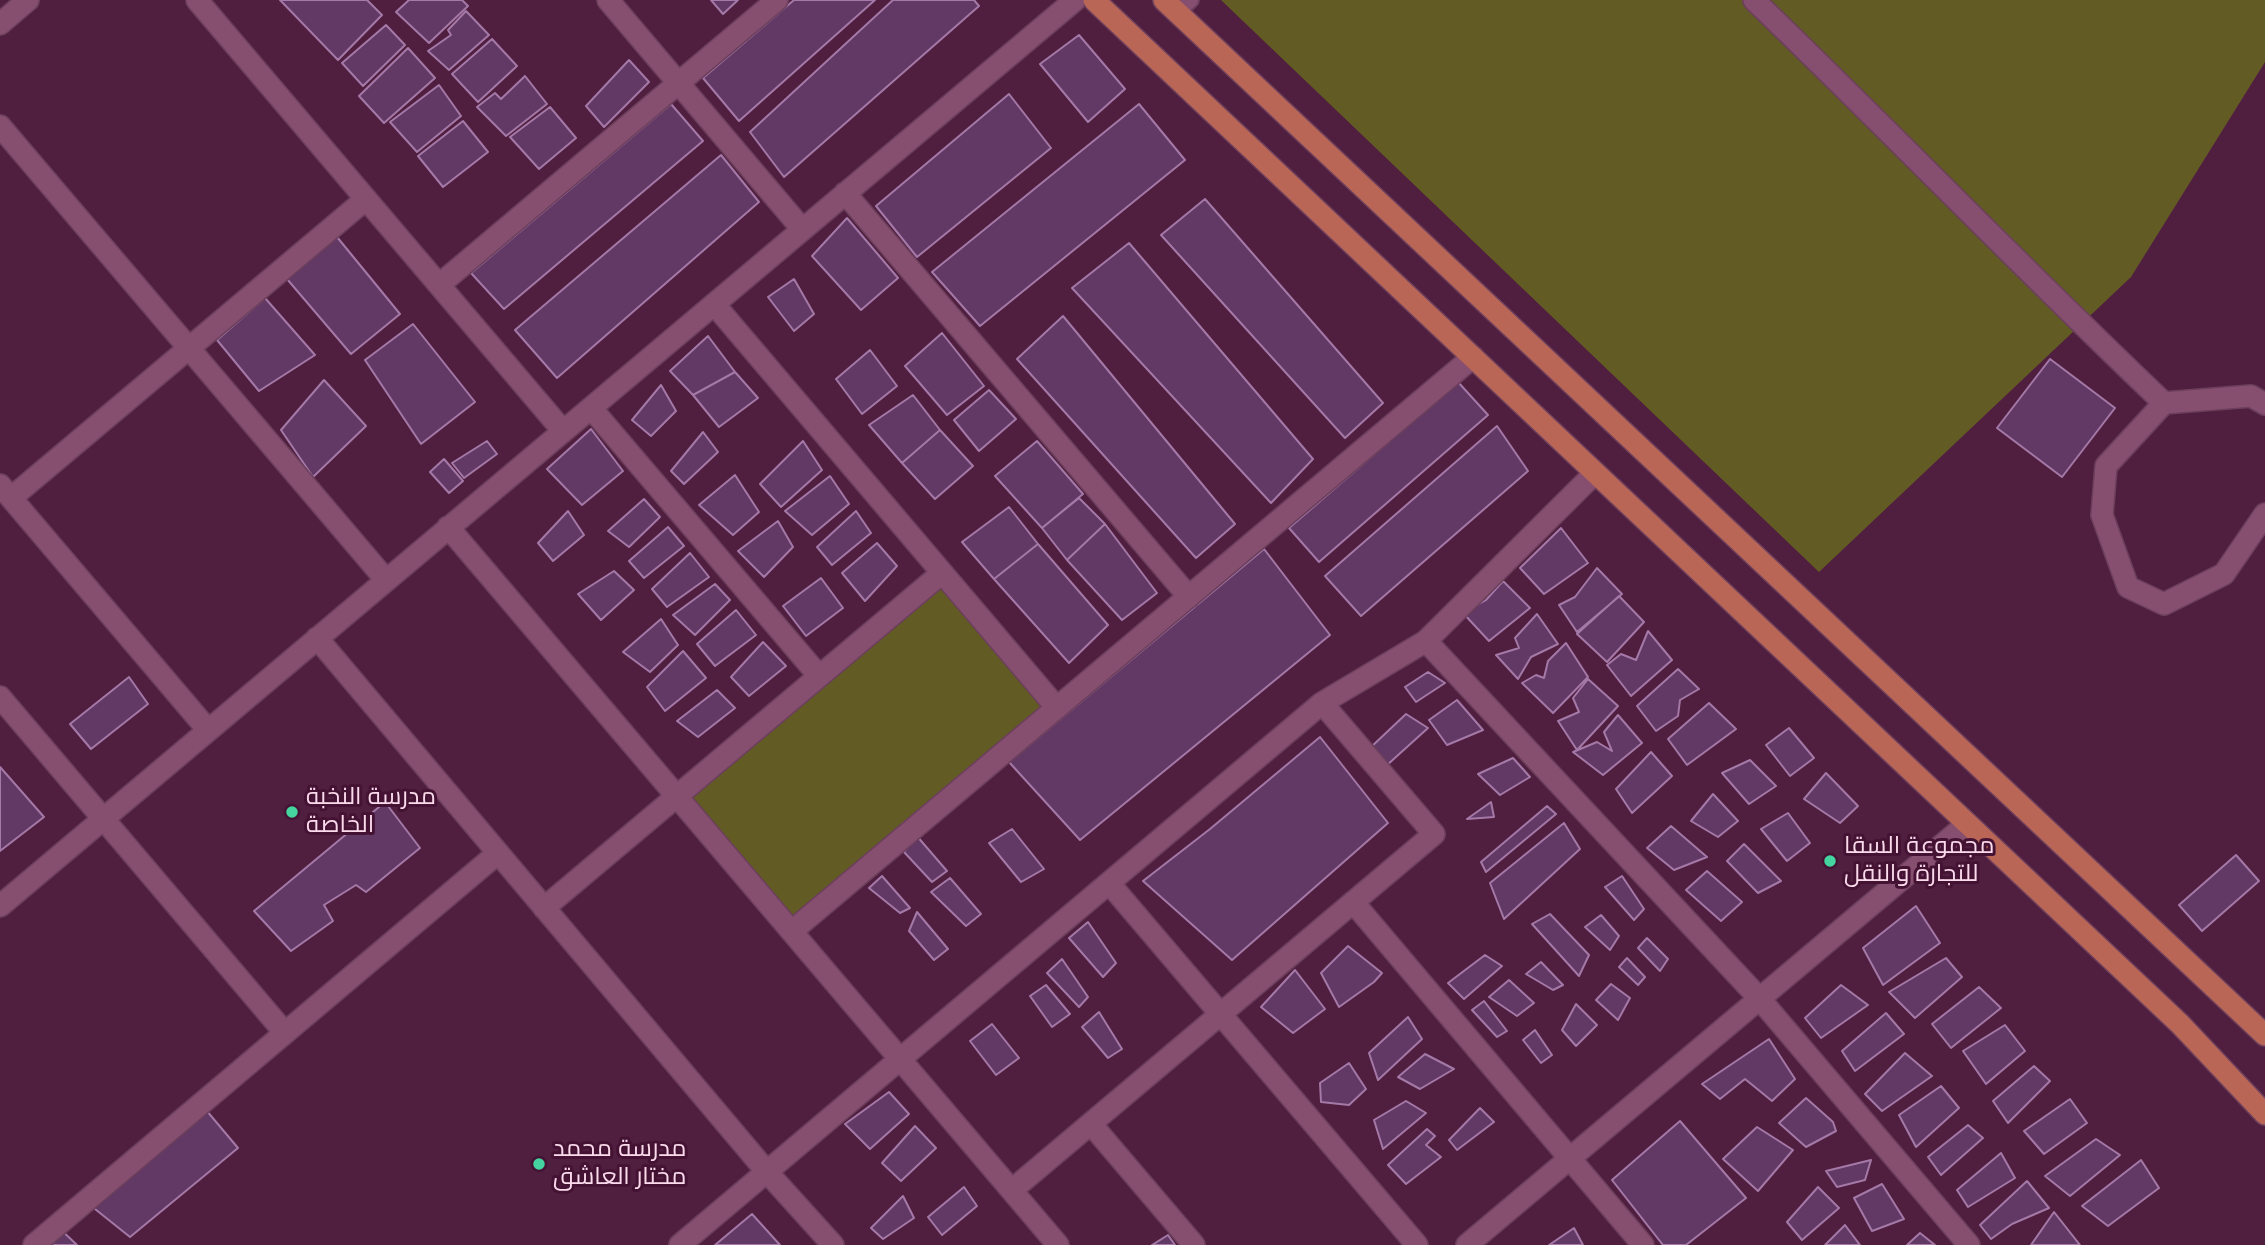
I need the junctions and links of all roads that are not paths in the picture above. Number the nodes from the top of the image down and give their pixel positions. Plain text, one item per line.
1 (28, 0) edge
2 (197, 0) edge
3 (608, 0) edge
4 (777, 0) edge
5 (1075, 0) edge
6 (1094, 0) edge
7 (1754, 0) edge
8 (1177, 4) edge
9 (0, 23) edge
10 (678, 83) junction
11 (0, 127) edge
12 (845, 192) junction
13 (366, 199) junction
14 (802, 229) junction
15 (439, 285) junction
16 (713, 304) junction
17 (188, 349) junction
18 (1473, 357) junction
19 (2164, 403) junction
20 (2265, 404) edge
21 (591, 408) junction
22 (563, 431) junction
23 (1595, 473) junction
24 (6, 491) edge
25 (2265, 514) edge
26 (449, 527) junction
27 (942, 573) junction
28 (386, 580) junction
29 (1189, 597) junction
30 (317, 638) junction
31 (1426, 641) junction
32 (819, 677) junction
33 (0, 697) edge
34 (1322, 703) junction
35 (1057, 708) junction
36 (208, 730) junction
37 (677, 796) junction
38 (103, 818) junction
39 (1967, 824) junction
40 (498, 853) junction
41 (1109, 883) junction
42 (1353, 902) junction
43 (0, 906) edge
44 (544, 908) junction
45 (792, 931) junction
46 (1759, 998) junction
47 (1220, 1014) junction
48 (285, 1032) junction
49 (2265, 1035) edge
50 (900, 1059) junction
51 (2265, 1114) edge
52 (1091, 1124) junction
53 (1570, 1158) junction
54 (766, 1172) junction
55 (1012, 1190) junction
56 (34, 1245) edge
57 (680, 1245) edge
58 (833, 1245) edge
59 (1058, 1245) edge
60 (1194, 1245) edge
61 (1417, 1245) edge
62 (1467, 1245) edge
63 (1643, 1245) edge
64 (1969, 1245) edge

1 - 9 street
2 - 13 street
3 - 10 street
4 - 10 street
5 - 12 street
6 - 18 main road
7 - 19 street
8 - 49 main road
10 - 14 street
10 - 15 street
11 - 17 street
12 - 14 street
12 - 29 street
13 - 15 street
13 - 17 street
14 - 16 street
15 - 22 street
16 - 21 street
16 - 27 street
17 - 24 street
17 - 28 street
18 - 23 main road
18 - 29 street
19 - 20 street
19 - 25 street
21 - 22 street
21 - 32 street
22 - 26 street
23 - 31 street
23 - 39 main road
24 - 36 street
26 - 28 street
26 - 37 street
27 - 32 street
27 - 35 street
28 - 30 street
29 - 35 street
30 - 36 street
30 - 40 street
31 - 34 street
31 - 46 street
32 - 37 street
33 - 38 street
34 - 41 street
34 - 42 street
35 - 45 street
36 - 38 street
37 - 44 street
37 - 45 street
38 - 43 street
38 - 48 street
39 - 46 street
39 - 51 main road
40 - 44 street
40 - 48 street
41 - 47 street
41 - 50 street
42 - 47 street
42 - 53 street
44 - 54 street
45 - 50 street
46 - 53 street
46 - 64 street
47 - 52 street
47 - 61 street
48 - 56 street
50 - 54 street
50 - 55 street
52 - 55 street
52 - 60 street
53 - 62 street
53 - 63 street
54 - 57 street
54 - 58 street
55 - 59 street

